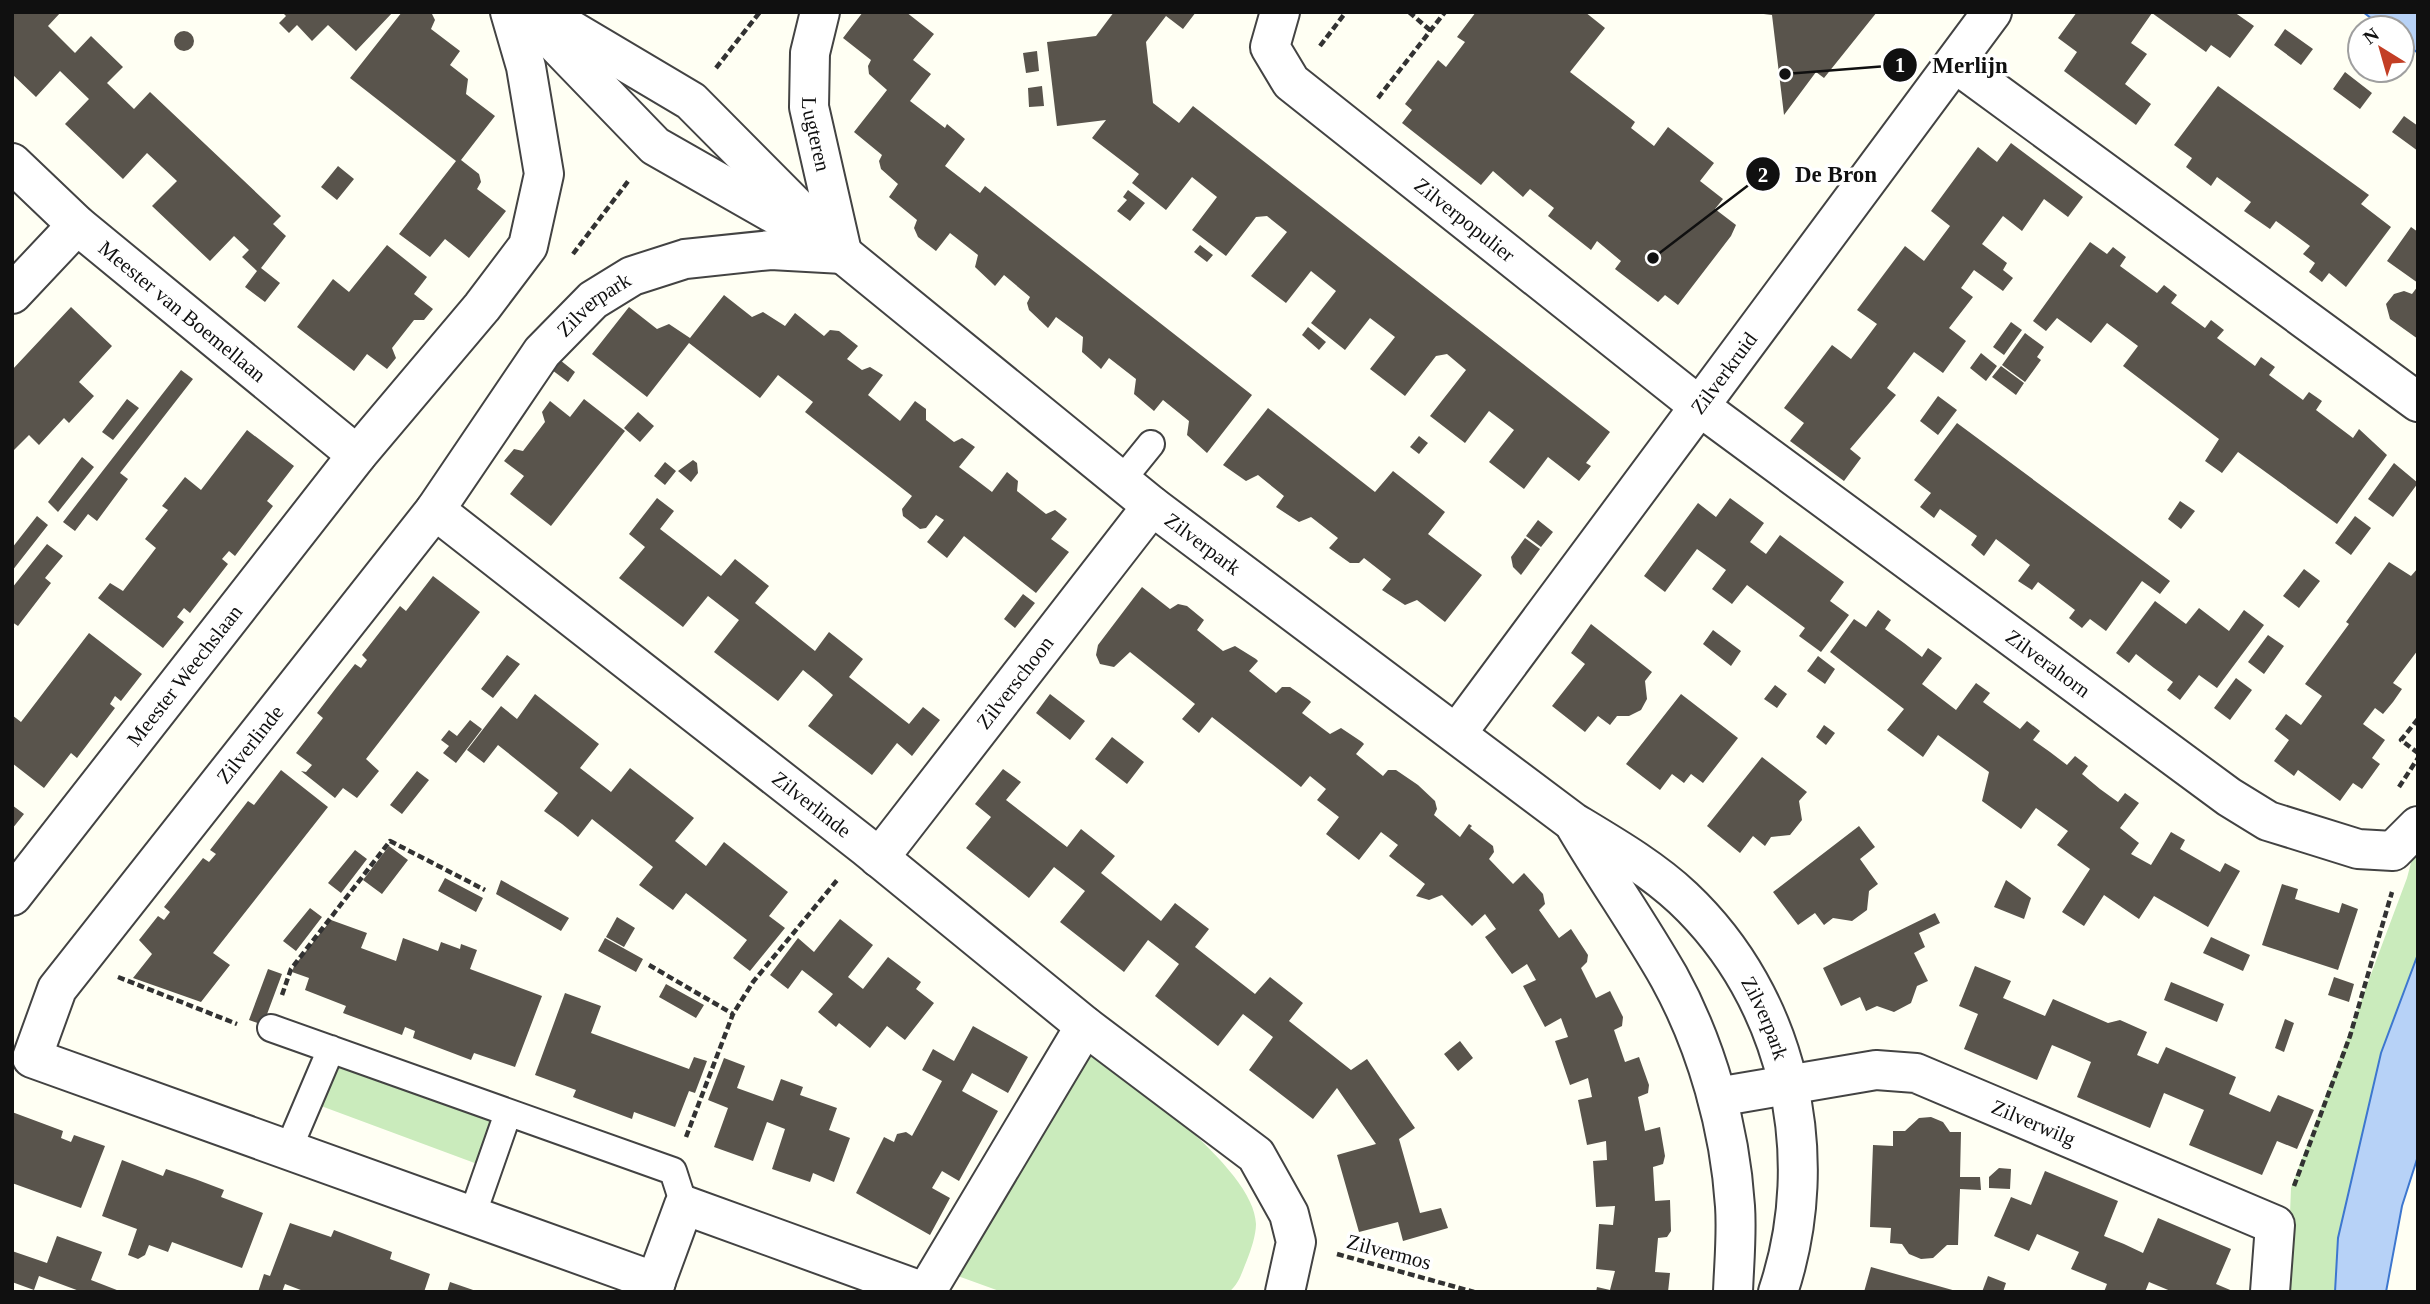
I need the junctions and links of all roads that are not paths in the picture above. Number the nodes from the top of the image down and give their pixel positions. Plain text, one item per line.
1 (510, 12) edge
2 (525, 12) edge
3 (541, 12) edge
4 (820, 12) edge
5 (1280, 12) edge
6 (1992, 12) edge
7 (1955, 63) junction
8 (12, 163) edge
9 (77, 225) junction
10 (843, 254) junction
11 (12, 294) edge
12 (2418, 402) edge
13 (1699, 406) junction
14 (1151, 444) dead end
15 (357, 455) junction
16 (1121, 481) junction
17 (1152, 506) junction
18 (435, 510) junction
19 (1457, 733) junction
20 (1573, 822) junction
21 (2406, 838) edge
22 (873, 853) junction
23 (12, 896) edge
24 (1085, 1026) junction
25 (271, 1028) road end
26 (331, 1049) junction
27 (1791, 1086) junction
28 (1717, 1097) junction
29 (508, 1113) junction
30 (288, 1150) junction
31 (679, 1188) junction
32 (472, 1216) junction
33 (654, 1287) edge
34 (925, 1292) edge
35 (1285, 1292) edge
36 (1732, 1292) edge
37 (1778, 1292) edge
38 (2270, 1292) edge

1 - 15 street
2 - 10 street, Zilverpark
3 - 10 street, Zilverpark
4 - 10 street, Lugteren
5 - 13 street, Zilverpopulier
6 - 7 street, Zilverkruid
7 - 12 street
7 - 13 street, Zilverkruid
8 - 9 street, Meester van Boemellaan
9 - 11 street
9 - 15 street, Meester van Boemellaan
10 - 16 street, Zilverpark
10 - 18 street, Zilverpark
13 - 19 street, Zilverkruid
13 - 21 street, Zilverahorn
14 - 16 lane
15 - 23 street, Meester Weechslaan
16 - 17 street, Zilverpark
17 - 19 street, Zilverpark
17 - 22 street, Zilverschoon
18 - 22 street, Zilverlinde
18 - 30 street, Zilverlinde
19 - 20 street, Zilverpark
20 - 27 street, Zilverpark
20 - 28 street, Zilverpark
22 - 24 street, Zilverlinde
24 - 34 street
24 - 35 street, Zilverlinde
25 - 26 lane
26 - 29 lane
26 - 30 lane
27 - 28 street, Zilverwilg
27 - 37 street, Zilverpark
27 - 38 street, Zilverwilg
28 - 36 street, Zilverpark
29 - 31 lane
29 - 32 lane
30 - 32 street, Zilverlinde
31 - 33 street, Zilverlinde
31 - 34 street
32 - 33 street, Zilverlinde

